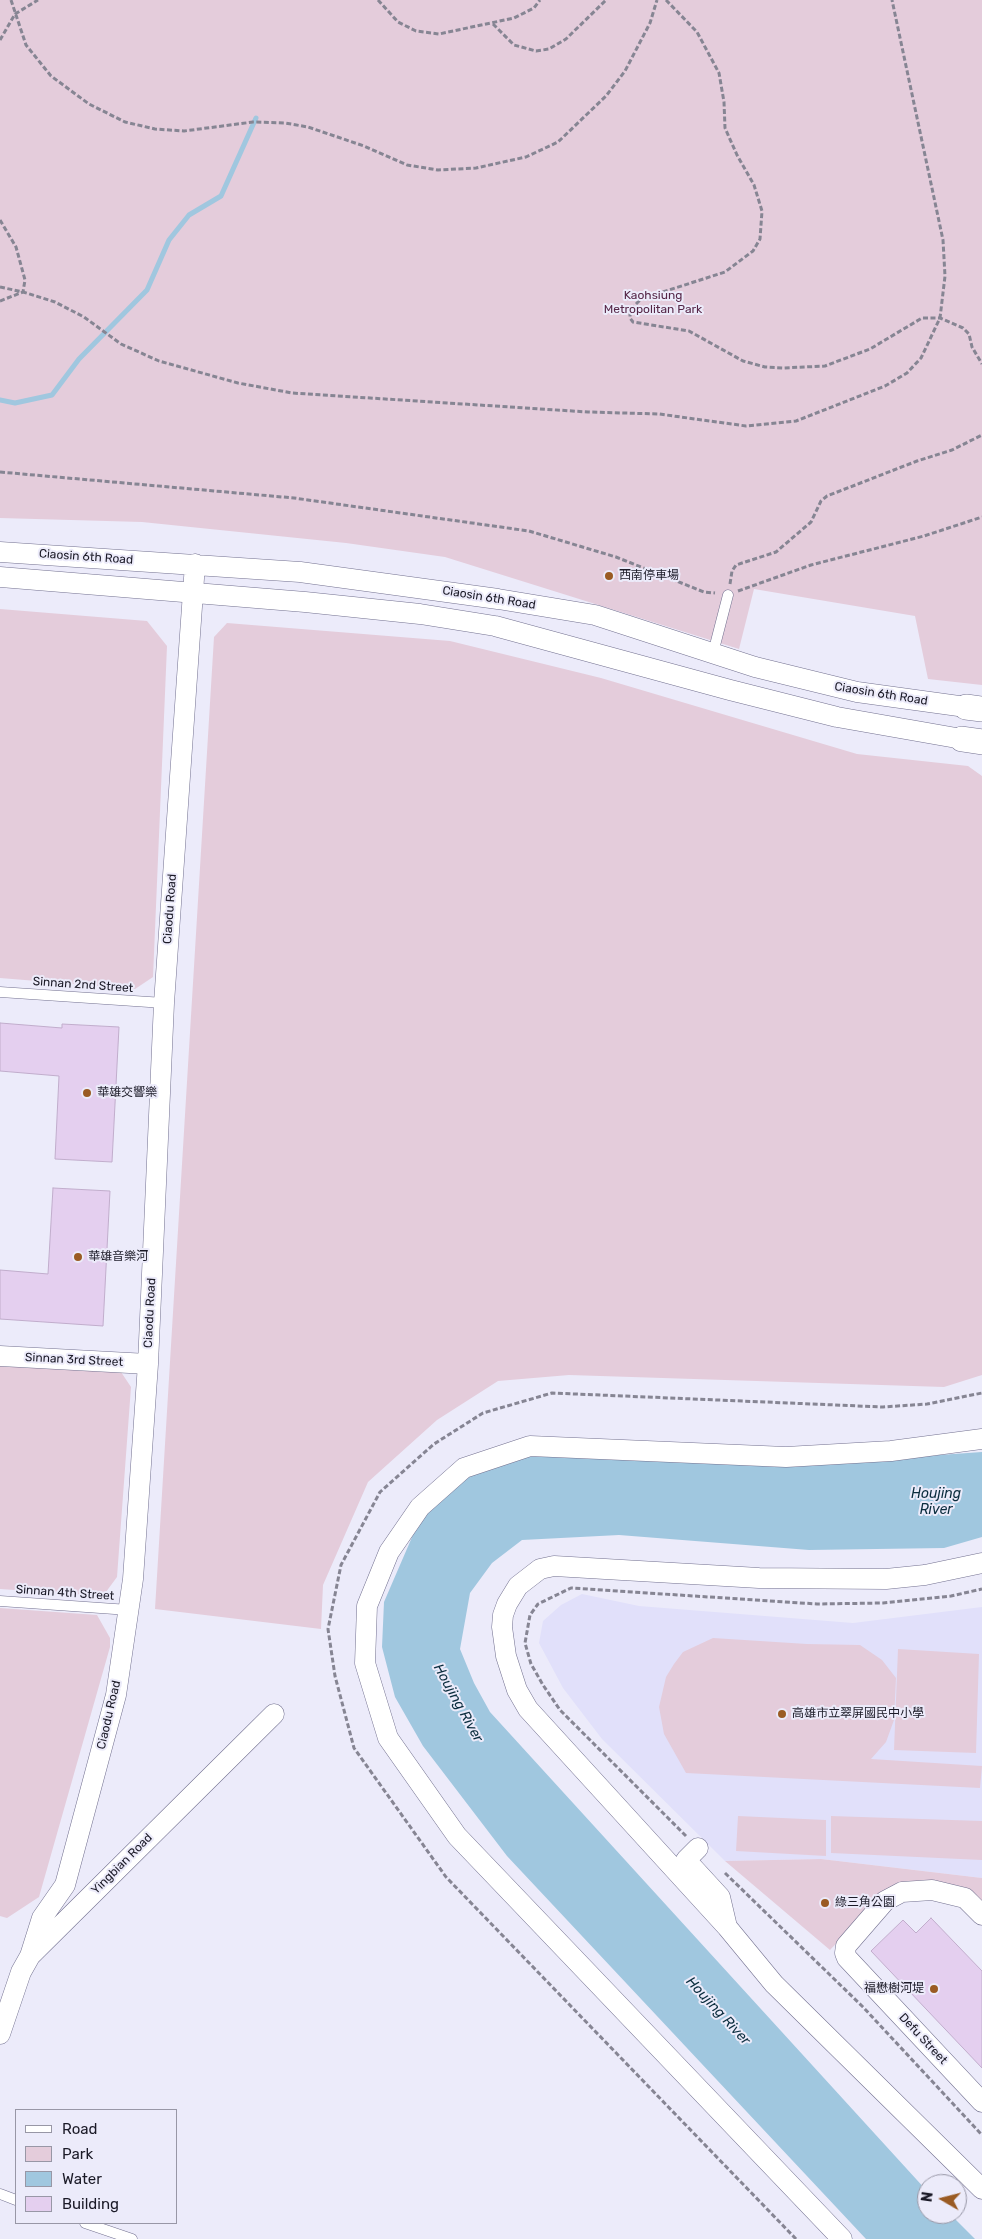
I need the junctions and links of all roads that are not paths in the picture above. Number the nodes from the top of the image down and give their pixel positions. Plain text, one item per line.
1 (0, 552) edge
2 (195, 564) junction
3 (0, 577) edge
4 (191, 592) junction
5 (728, 595) road end
6 (713, 653) junction
7 (974, 708) edge
8 (972, 740) edge
9 (0, 992) edge
10 (164, 1004) junction
11 (0, 1356) edge
12 (148, 1364) junction
13 (982, 1439) edge
14 (982, 1563) edge
15 (0, 1601) edge
16 (129, 1610) junction
17 (274, 1714) dead end
18 (698, 1848) road end
19 (982, 1915) edge
20 (727, 1927) junction
21 (30, 1956) junction
22 (0, 2034) edge
23 (982, 2102) edge
24 (982, 2190) edge
25 (0, 2194) edge
26 (15, 2200) edge
27 (87, 2224) edge
28 (132, 2239) edge
29 (842, 2239) edge

1 - 2 street, Ciaosin 6th Road
2 - 4 street, Ciaodu Road
2 - 6 street, Ciaosin 6th Road
3 - 4 street
4 - 8 street
4 - 10 street, Ciaodu Road
5 - 6 lane
6 - 7 street, Ciaosin 6th Road
9 - 10 lane, Sinnan 2nd Street
10 - 12 street, Ciaodu Road
11 - 12 street, Sinnan 3rd Street
12 - 16 street, Ciaodu Road
13 - 29 street
14 - 20 street
15 - 16 lane, Sinnan 4th Street
16 - 21 street, Ciaodu Road
17 - 21 street, Yingbian Road
18 - 20 street
19 - 23 street, Defu Street
20 - 24 street
21 - 22 street, Yingbian Road
25 - 26 lane
27 - 28 lane

